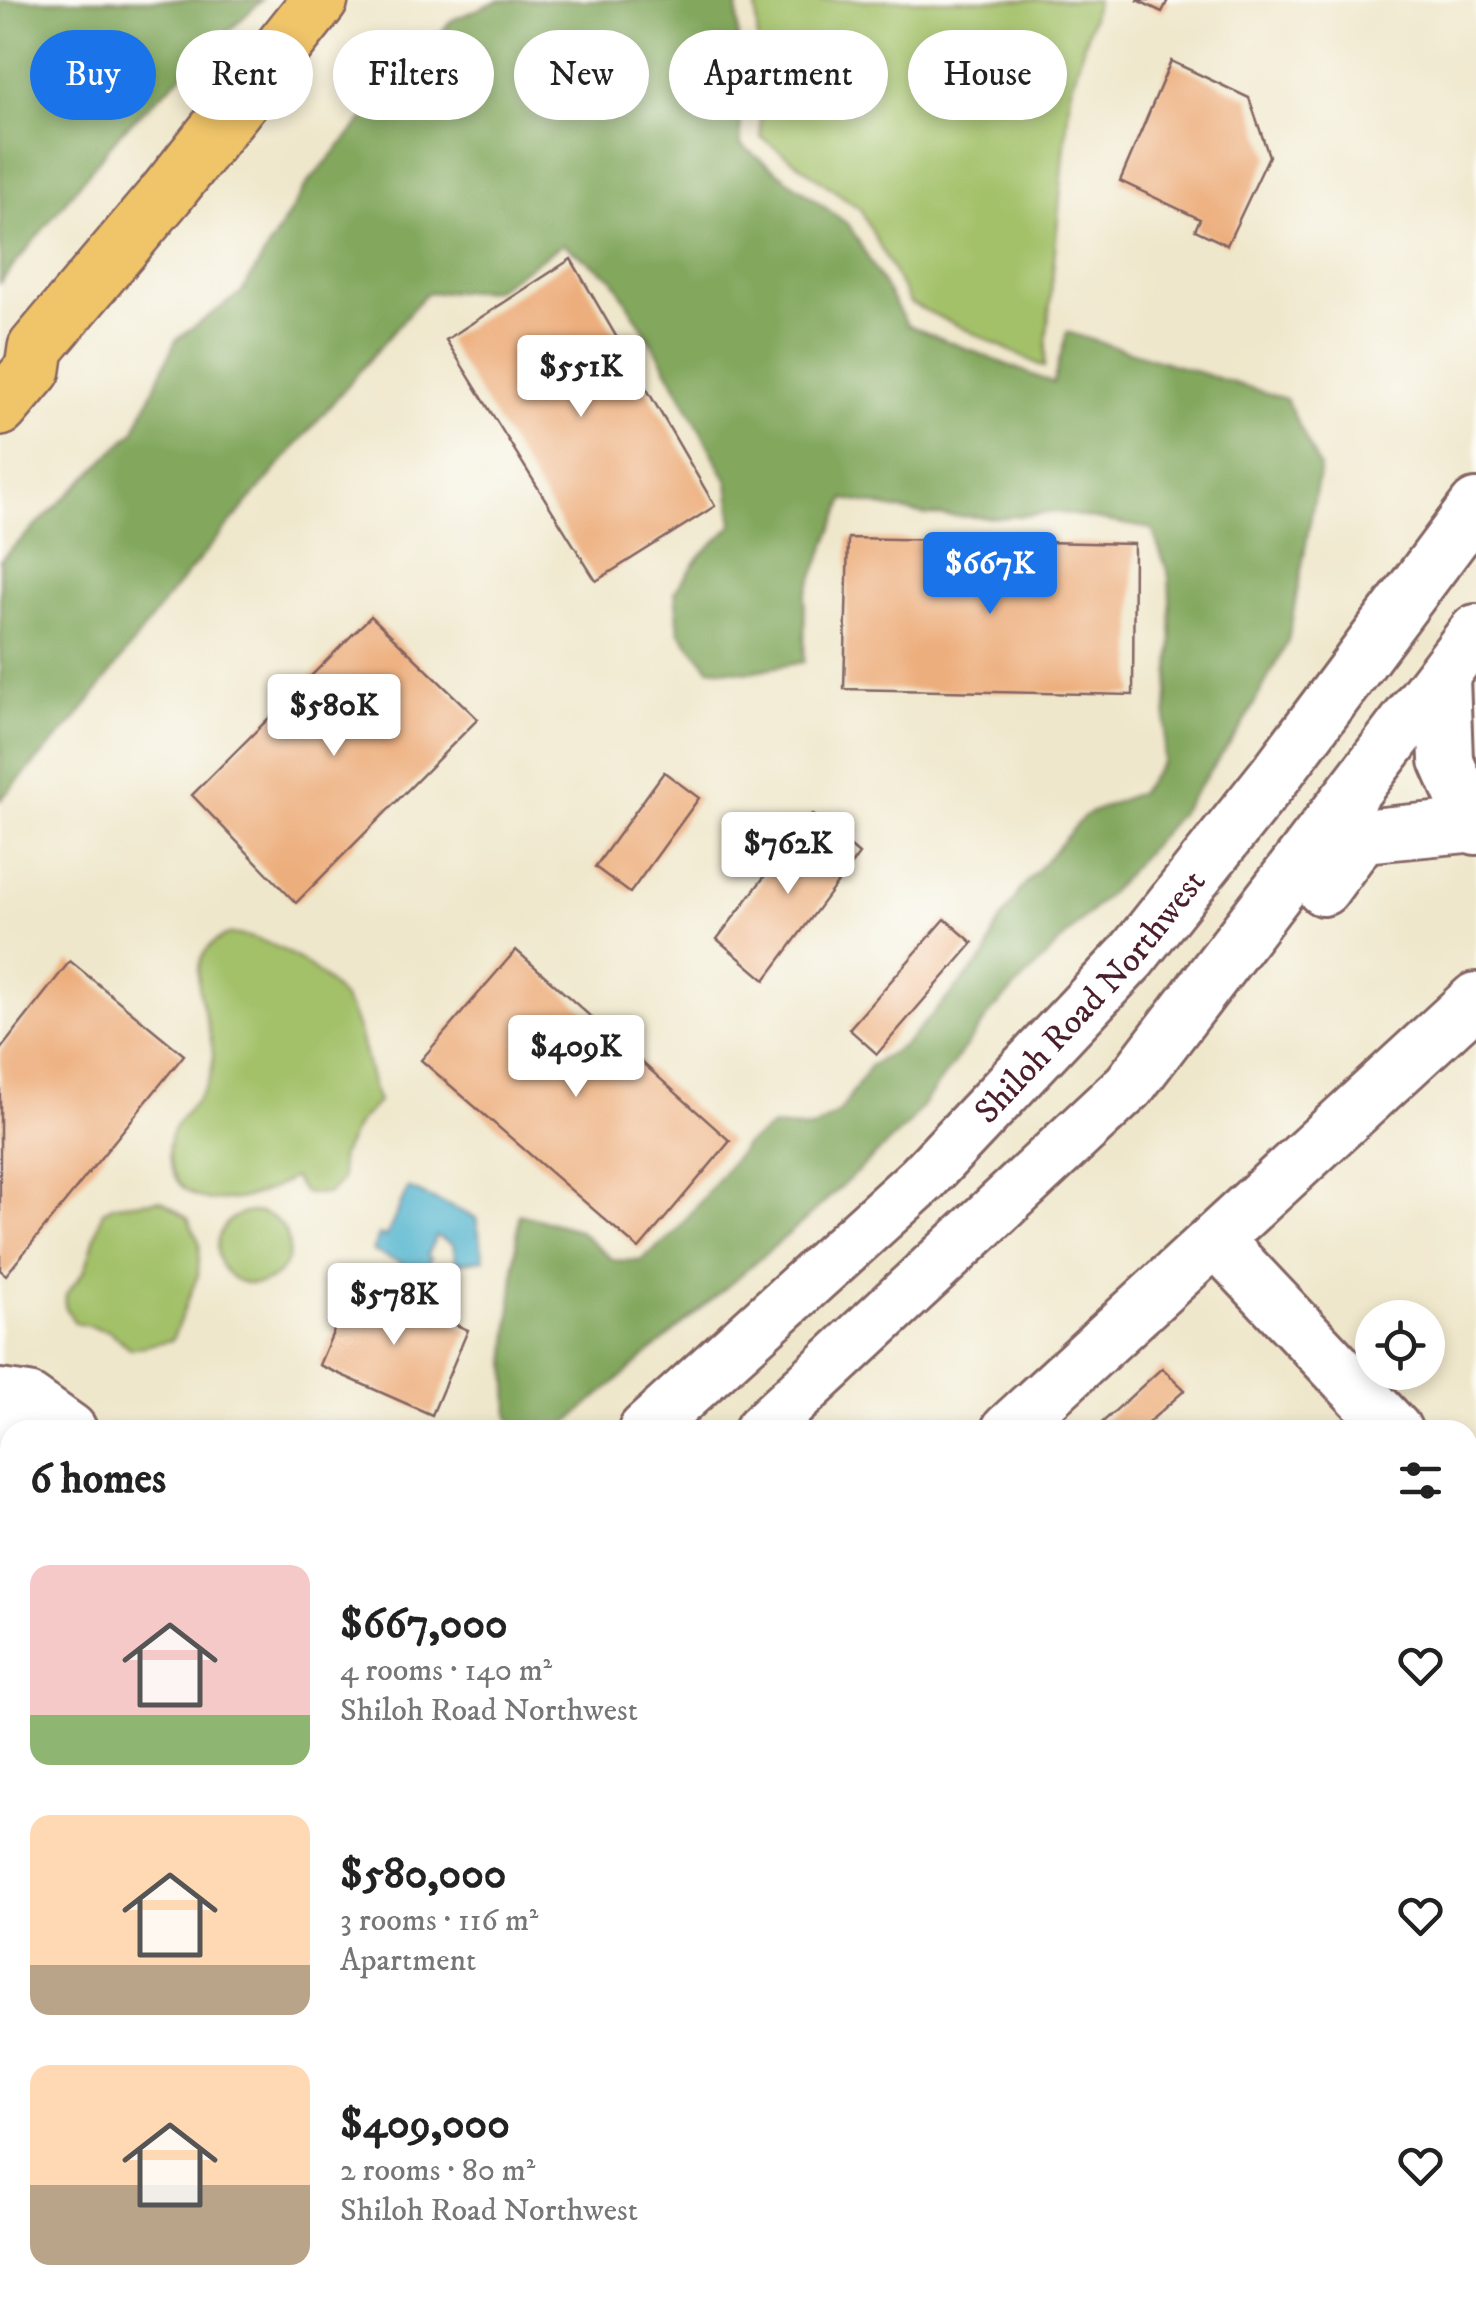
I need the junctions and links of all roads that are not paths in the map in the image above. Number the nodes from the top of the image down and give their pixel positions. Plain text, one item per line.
1 (320, 0) edge
2 (357, 0) edge
3 (16, 389) edge
4 (1476, 506) edge
5 (1476, 631) edge
6 (1443, 678) junction
7 (1475, 826) edge
8 (1476, 999) edge
9 (1165, 1040) junction
10 (1216, 1240) junction
11 (723, 1363) junction
12 (0, 1396) edge
13 (56, 1420) edge
14 (657, 1420) edge
15 (765, 1420) edge
16 (777, 1420) edge
17 (1019, 1420) edge
18 (1387, 1420) edge

1 - 3 highway
2 - 3 highway
4 - 11 street, Shiloh Road Northwest
5 - 6 street
6 - 7 street
6 - 9 street
7 - 9 street
8 - 10 street
9 - 16 street
10 - 17 street
10 - 18 street
11 - 14 street, Shiloh Road Northwest
11 - 15 street
12 - 13 street

